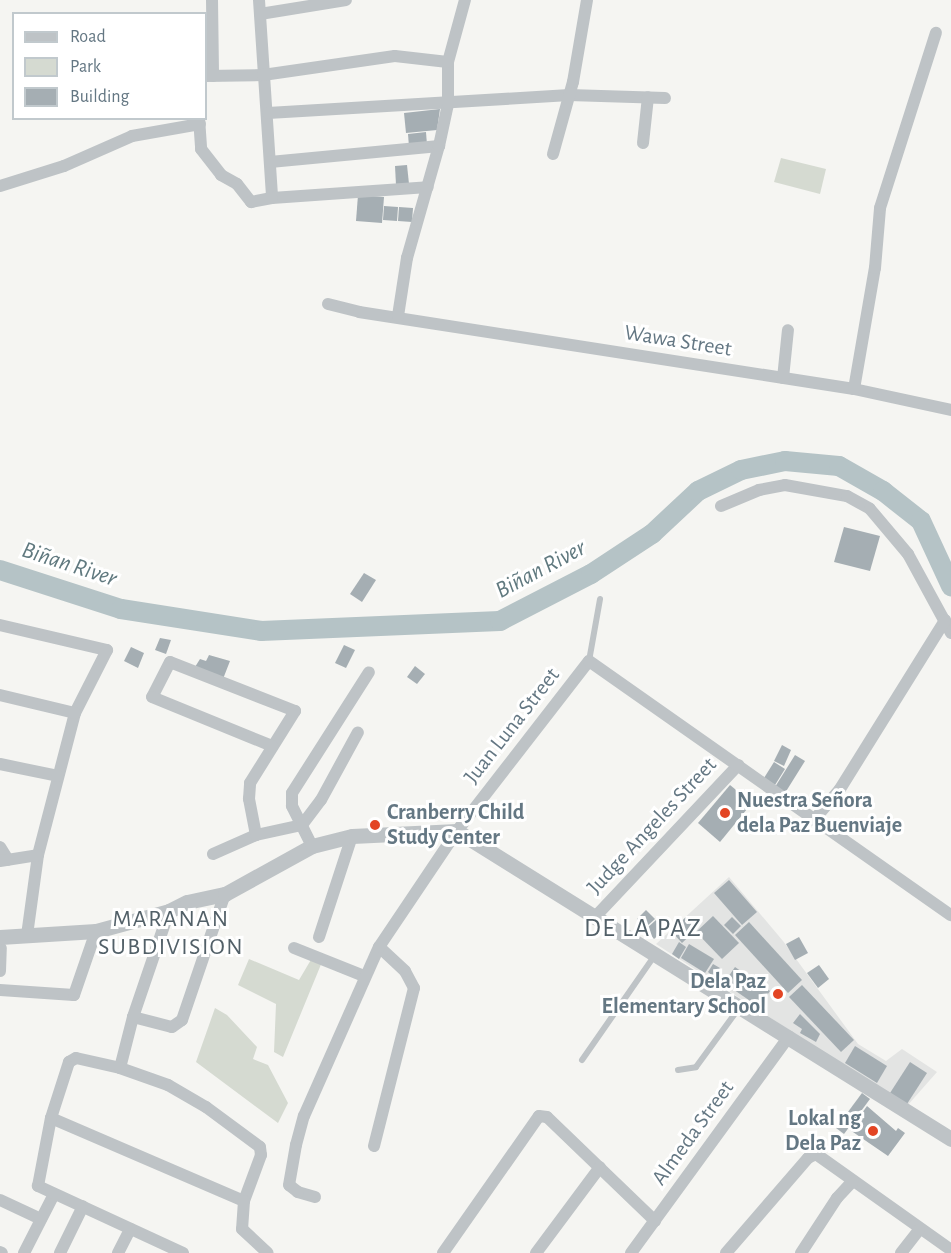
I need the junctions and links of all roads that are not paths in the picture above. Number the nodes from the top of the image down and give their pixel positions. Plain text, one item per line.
1 (212, 0) edge
2 (259, 0) edge
3 (346, 0) edge
4 (465, 0) edge
5 (587, 0) edge
6 (260, 14) junction
7 (936, 33) dead end
8 (448, 62) junction
9 (263, 75) junction
10 (209, 76) edge
11 (569, 95) junction
12 (648, 97) junction
13 (665, 98) dead end
14 (448, 104) junction
15 (268, 113) junction
16 (200, 122) edge
17 (643, 143) dead end
18 (439, 146) junction
19 (553, 154) dead end
20 (270, 162) junction
21 (0, 186) edge
22 (428, 187) junction
23 (272, 198) junction
24 (328, 304) dead end
25 (398, 316) junction
26 (788, 330) dead end
27 (783, 378) junction
28 (854, 389) junction
29 (951, 410) edge
30 (721, 506) dead end
31 (600, 598) dead end
32 (945, 620) junction
33 (0, 625) edge
34 (951, 633) edge
35 (589, 661) junction
36 (369, 672) dead end
37 (0, 695) edge
38 (75, 713) junction
39 (358, 732) dead end
40 (272, 746) junction
41 (0, 764) edge
42 (738, 765) junction
43 (58, 776) junction
44 (814, 820) junction
45 (302, 825) junction
46 (457, 831) junction
47 (256, 835) junction
48 (352, 836) junction
49 (312, 846) junction
50 (0, 847) edge
51 (213, 854) dead end
52 (38, 855) junction
53 (4, 861) edge
54 (225, 894) junction
55 (169, 911) junction
56 (951, 915) edge
57 (595, 916) junction
58 (96, 931) junction
59 (27, 935) junction
60 (0, 937) edge
61 (319, 937) dead end
62 (379, 947) junction
63 (1, 948) edge
64 (294, 948) dead end
65 (656, 953) junction
66 (0, 971) edge
67 (364, 976) junction
68 (0, 990) edge
69 (741, 1005) junction
70 (132, 1017) junction
71 (789, 1036) junction
72 (582, 1060) dead end
73 (120, 1068) junction
74 (678, 1070) dead end
75 (51, 1118) junction
76 (951, 1139) edge
77 (374, 1146) dead end
78 (600, 1167) junction
79 (853, 1181) junction
80 (54, 1194) junction
81 (315, 1197) dead end
82 (0, 1200) edge
83 (244, 1201) junction
84 (83, 1206) junction
85 (41, 1219) junction
86 (654, 1221) junction
87 (130, 1229) junction
88 (919, 1230) junction
89 (951, 1250) edge
90 (264, 1252) edge
91 (24, 1253) edge
92 (60, 1253) edge
93 (118, 1253) edge
94 (183, 1253) edge
95 (443, 1253) edge
96 (536, 1253) edge
97 (630, 1253) edge
98 (726, 1253) edge
99 (801, 1253) edge
100 (901, 1253) edge

1 - 10 street
2 - 6 street
3 - 6 street
4 - 8 street
5 - 11 street
6 - 9 street
7 - 28 street
8 - 9 street
8 - 14 street
9 - 10 street
9 - 15 street
11 - 12 street
11 - 14 street
11 - 19 street
12 - 13 street
12 - 17 street
14 - 15 street
14 - 18 street
15 - 20 street
16 - 21 street
16 - 23 street
18 - 20 street
18 - 22 street
20 - 23 street
22 - 23 street
22 - 25 street
24 - 25 street, Wawa Street
25 - 27 street, Wawa Street
26 - 27 street
27 - 28 street, Wawa Street
28 - 29 street, Wawa Street
30 - 32 street
31 - 35 lane
32 - 34 street
32 - 44 street
33 - 38 street
35 - 42 street, Juan Luna Street
35 - 46 street, Juan Luna Street
36 - 45 street
37 - 38 street
38 - 43 street
39 - 45 street
40 - 40 street
40 - 47 street
41 - 43 street
42 - 44 street, Juan Luna Street
42 - 57 street, Judge Angeles Street
43 - 52 street
44 - 56 street, Juan Luna Street
45 - 47 street
45 - 49 street
46 - 48 street
46 - 57 street
46 - 62 street, Juan Luna Street
47 - 51 street
48 - 49 street
48 - 61 street
49 - 54 street
50 - 53 street
52 - 53 street
52 - 59 street
54 - 55 street
54 - 70 street
55 - 58 street
55 - 70 street
57 - 65 street
58 - 59 street
58 - 68 street
59 - 60 street
62 - 67 street, Juan Luna Street
62 - 77 street
63 - 66 street
64 - 67 street
65 - 69 street
65 - 72 lane
67 - 81 street, Juan Luna Street
69 - 71 street
69 - 74 lane
70 - 73 street
71 - 76 street
71 - 86 street, Almeda Street
73 - 75 street
73 - 83 street
75 - 80 street
75 - 83 street
78 - 86 street
78 - 95 street
78 - 96 street
79 - 88 street
79 - 98 street
79 - 99 street
80 - 84 street
80 - 85 street
82 - 85 street
83 - 90 street
84 - 87 street
84 - 92 street
85 - 91 street
86 - 97 street, Almeda Street
87 - 93 street
87 - 94 street
88 - 89 street
88 - 100 street

